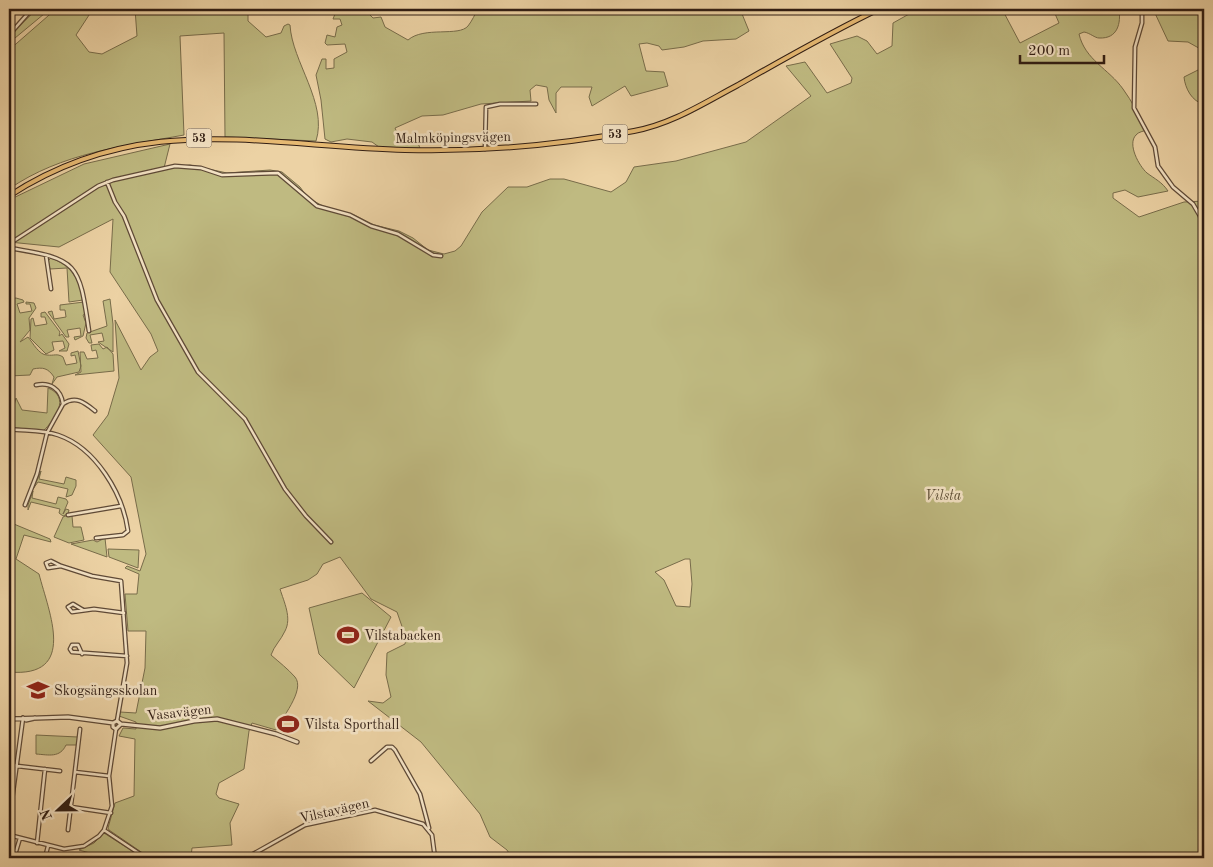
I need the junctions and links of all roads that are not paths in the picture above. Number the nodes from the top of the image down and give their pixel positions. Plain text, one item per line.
1 (32, 9) edge
2 (879, 9) edge
3 (1142, 9) edge
4 (9, 35) edge
5 (536, 104) dead end
6 (485, 149) junction
7 (107, 182) junction
8 (9, 196) edge
9 (1204, 230) edge
10 (9, 244) edge
11 (9, 248) edge
12 (46, 255) junction
13 (440, 256) dead end
14 (51, 289) dead end
15 (89, 331) dead end
16 (36, 385) dead end
17 (62, 404) junction
18 (96, 411) dead end
19 (9, 429) edge
20 (47, 433) junction
21 (25, 505) dead end
22 (121, 506) junction
23 (68, 515) dead end
24 (96, 538) dead end
25 (330, 542) dead end
26 (61, 566) junction
27 (83, 610) junction
28 (124, 613) junction
29 (82, 654) junction
30 (127, 656) junction
31 (78, 689) dead end
32 (121, 695) junction
33 (23, 718) junction
34 (9, 719) edge
35 (118, 721) junction
36 (113, 723) junction
37 (121, 724) junction
38 (80, 728) dead end
39 (116, 729) junction
40 (297, 742) dead end
41 (371, 761) dead end
42 (9, 765) edge
43 (16, 765) junction
44 (45, 768) junction
45 (60, 771) dead end
46 (75, 772) junction
47 (109, 776) junction
48 (71, 807) junction
49 (111, 813) junction
50 (9, 822) edge
51 (68, 830) dead end
52 (104, 830) junction
53 (430, 830) junction
54 (9, 835) edge
55 (20, 838) junction
56 (37, 842) junction
57 (48, 846) junction
58 (14, 858) edge
59 (45, 858) edge
60 (146, 858) edge
61 (246, 858) edge
62 (435, 858) edge

1 - 4 street
2 - 6 main road, Malmköpingsvägen / 53
3 - 9 street
5 - 6 street
6 - 8 main road, Malmköpingsvägen / 53
7 - 10 street
7 - 13 street
7 - 25 street
11 - 12 street
12 - 14 street
12 - 15 street
16 - 17 street
17 - 18 street
17 - 20 street
19 - 20 street
20 - 21 street
20 - 22 street
22 - 23 street
22 - 24 street
26 - 26 street
26 - 28 street
27 - 27 street
27 - 28 street
28 - 30 street
29 - 29 street
29 - 30 street
30 - 32 street
31 - 32 street
32 - 35 street
33 - 34 street
33 - 36 street
33 - 43 street
35 - 36 street
35 - 37 street
36 - 39 street
37 - 39 street
37 - 40 street, Vasavägen
38 - 46 street
39 - 47 street
41 - 53 street
42 - 43 street
43 - 44 street
43 - 50 street
44 - 45 street
44 - 56 street
46 - 47 street
46 - 48 street
47 - 49 street
48 - 49 street
48 - 51 street
49 - 52 street
52 - 57 street
52 - 60 street
53 - 61 street, Vilstavägen
53 - 62 street
54 - 55 street
55 - 56 street
55 - 58 street
56 - 57 street
57 - 59 street

